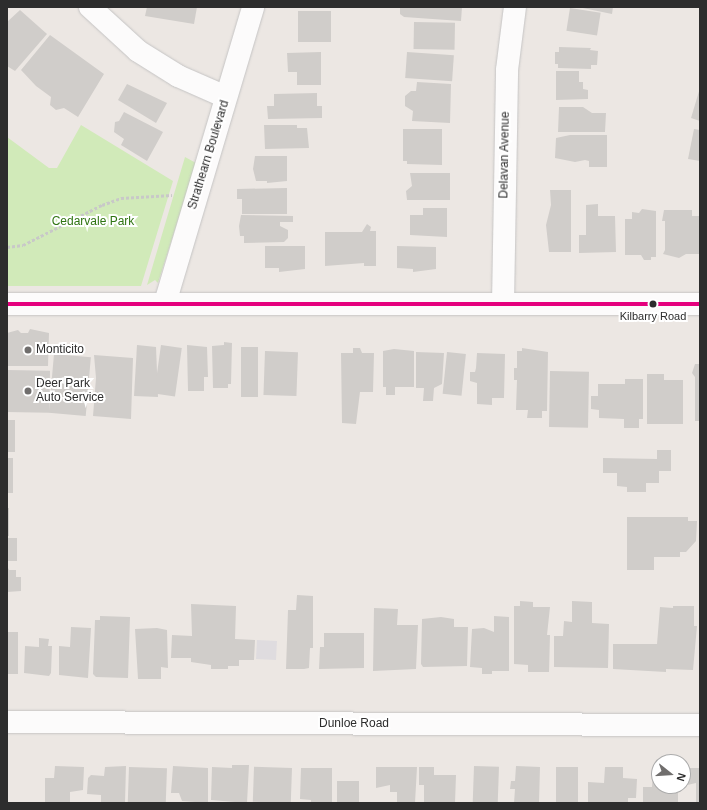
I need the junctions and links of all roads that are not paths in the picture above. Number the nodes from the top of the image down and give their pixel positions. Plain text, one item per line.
1 (90, 7) edge
2 (253, 7) edge
3 (515, 7) edge
4 (226, 97) junction
5 (165, 303) junction
6 (7, 304) edge
7 (503, 304) junction
8 (700, 304) edge
9 (7, 722) edge
10 (700, 725) edge

1 - 4 street
2 - 4 street, Strathearn Boulevard
3 - 7 street, Delavan Avenue
4 - 5 street, Strathearn Boulevard
5 - 6 street
5 - 7 street
7 - 8 street
9 - 10 street, Dunloe Road

